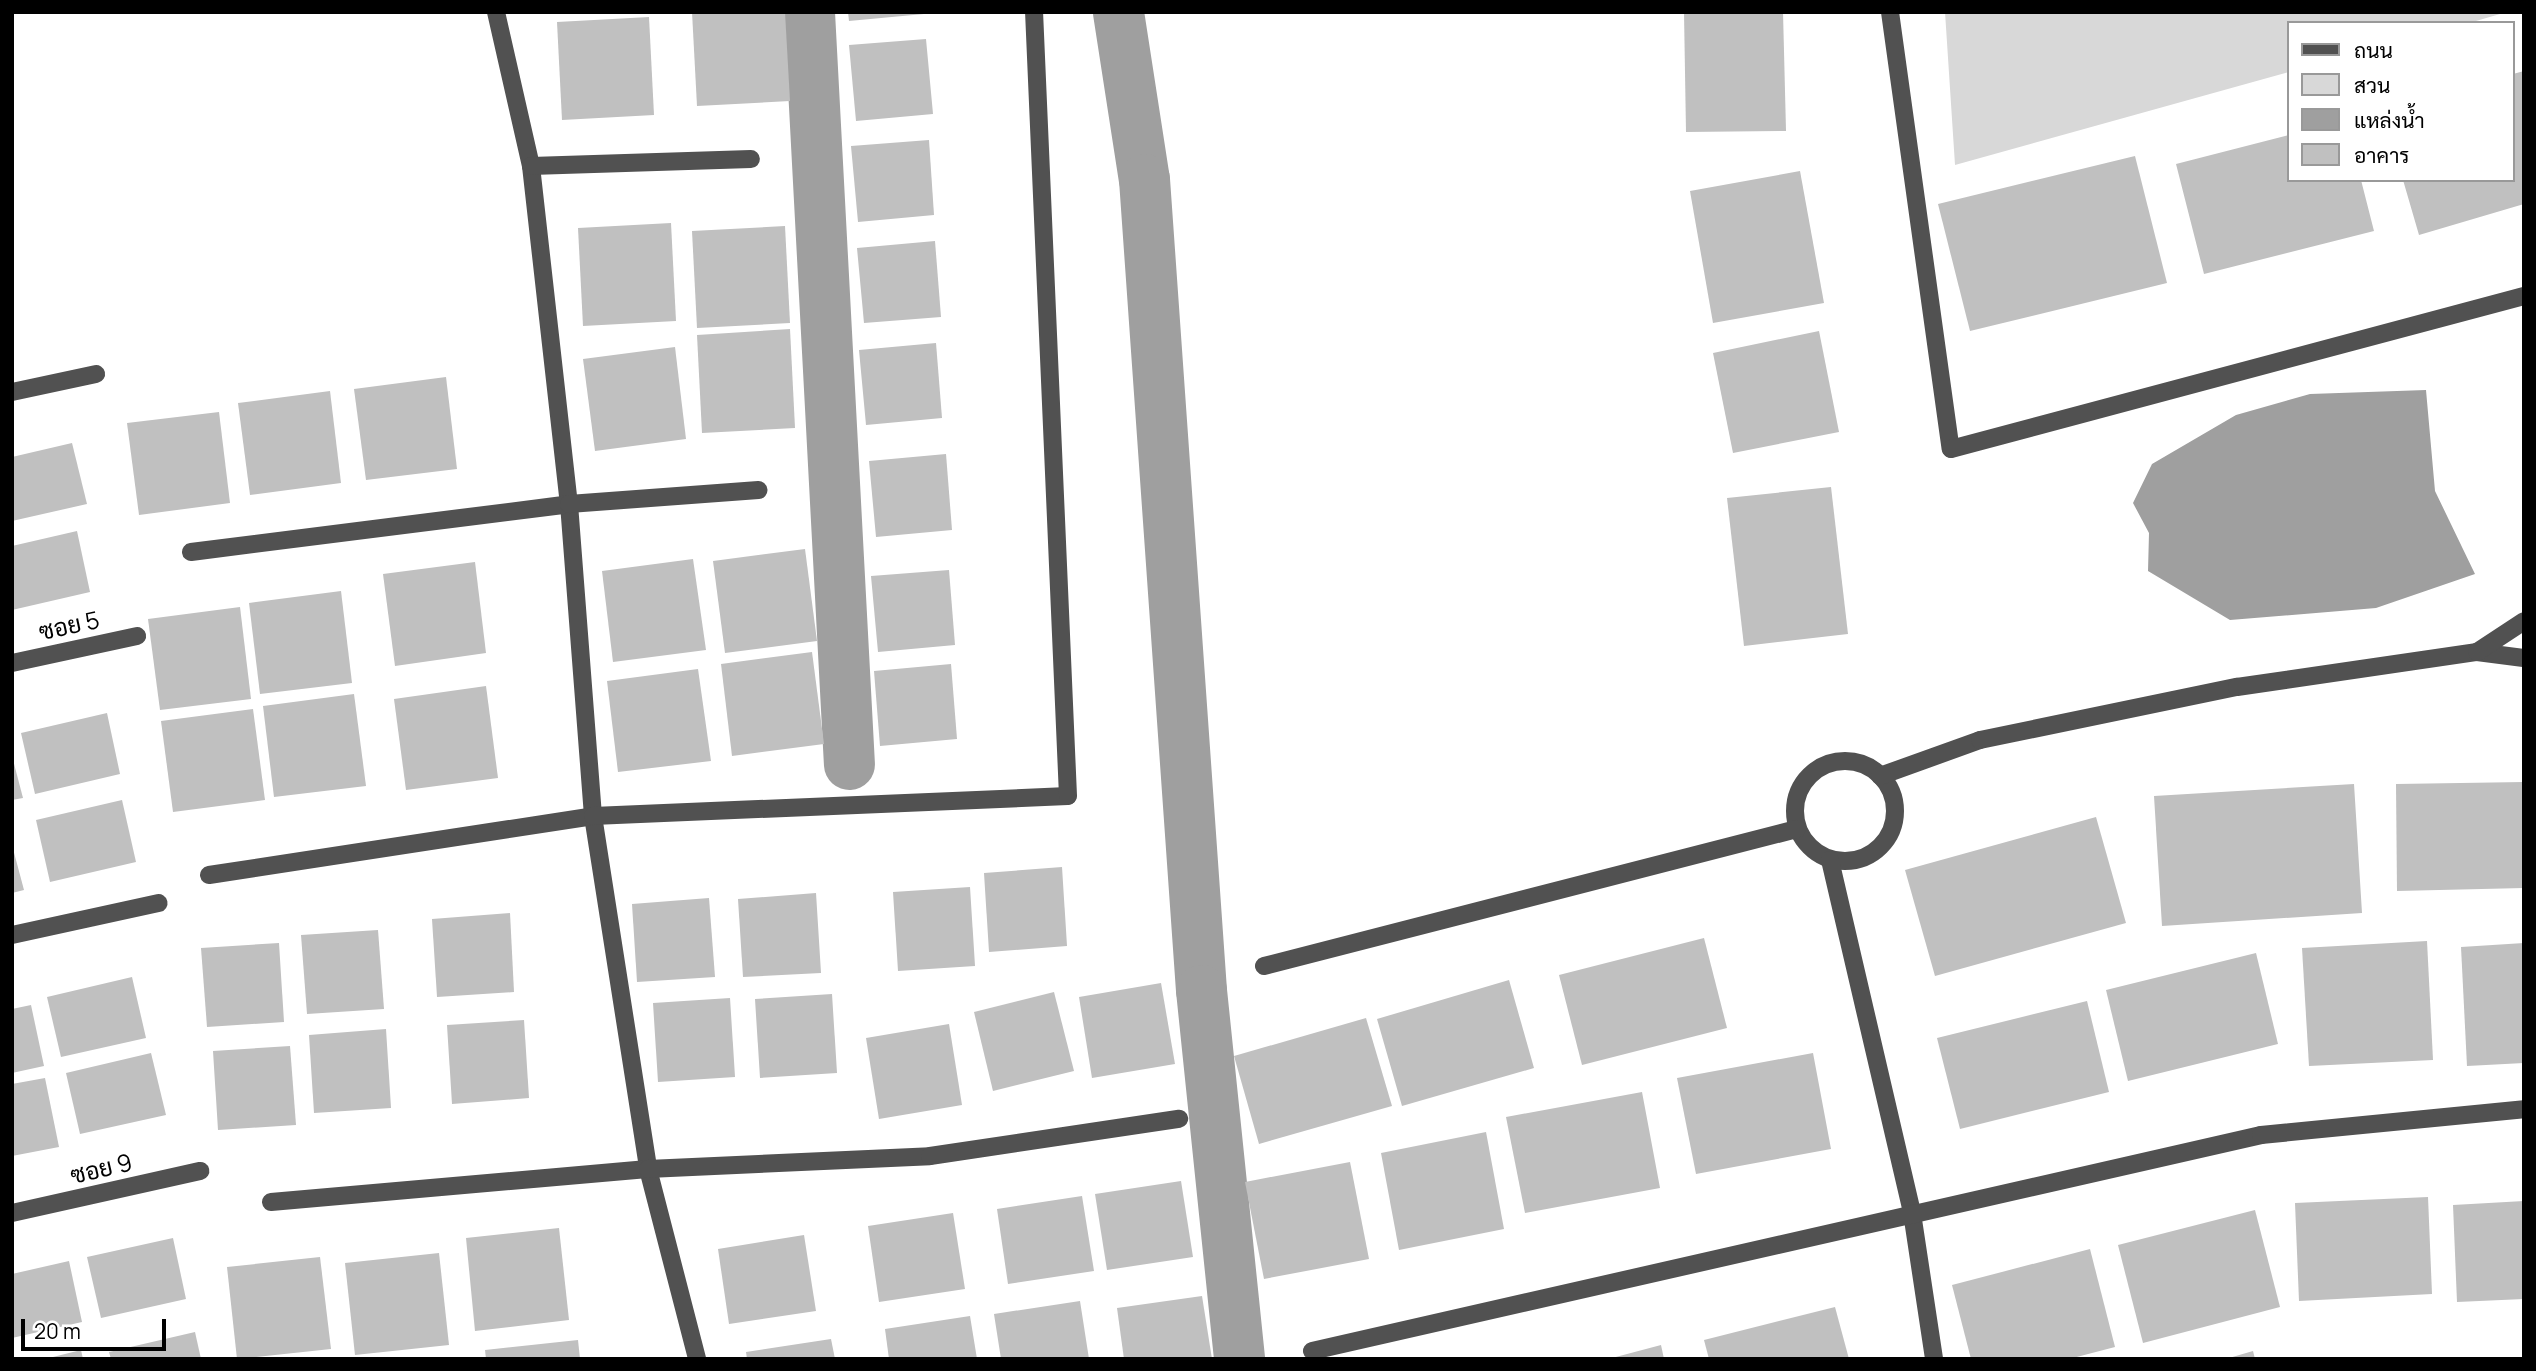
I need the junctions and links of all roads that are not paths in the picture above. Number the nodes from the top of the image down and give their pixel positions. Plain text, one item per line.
1 (496, 12) edge
2 (1034, 12) edge
3 (1890, 12) edge
4 (751, 159) dead end
5 (531, 166) junction
6 (2524, 296) edge
7 (96, 374) dead end
8 (12, 393) edge
9 (758, 490) dead end
10 (569, 504) junction
11 (191, 552) dead end
12 (2524, 621) edge
13 (136, 636) dead end
14 (2477, 652) junction
15 (2524, 658) edge
16 (12, 663) edge
17 (1880, 776) junction
18 (593, 816) junction
19 (1797, 829) junction
20 (1830, 860) junction
21 (209, 875) dead end
22 (159, 904) dead end
23 (12, 935) edge
24 (1264, 966) dead end
25 (2524, 1109) edge
26 (1179, 1119) dead end
27 (648, 1170) junction
28 (200, 1171) dead end
29 (271, 1202) dead end
30 (12, 1213) edge
31 (1912, 1213) junction
32 (1312, 1351) dead end
33 (697, 1359) edge
34 (1934, 1359) edge

1 - 5 street
2 - 18 street
3 - 6 street
4 - 5 street
5 - 10 street
7 - 8 street
9 - 10 street
10 - 11 street
10 - 18 street
12 - 14 street
13 - 16 street, ซอย 5
14 - 15 street
14 - 17 street
17 - 19 street
17 - 20 street
18 - 21 street
18 - 27 street
19 - 20 street
19 - 24 street
20 - 31 street
22 - 23 street
25 - 31 street
26 - 27 street
27 - 29 street
27 - 33 street
28 - 30 street, ซอย 9
31 - 32 street
31 - 34 street

